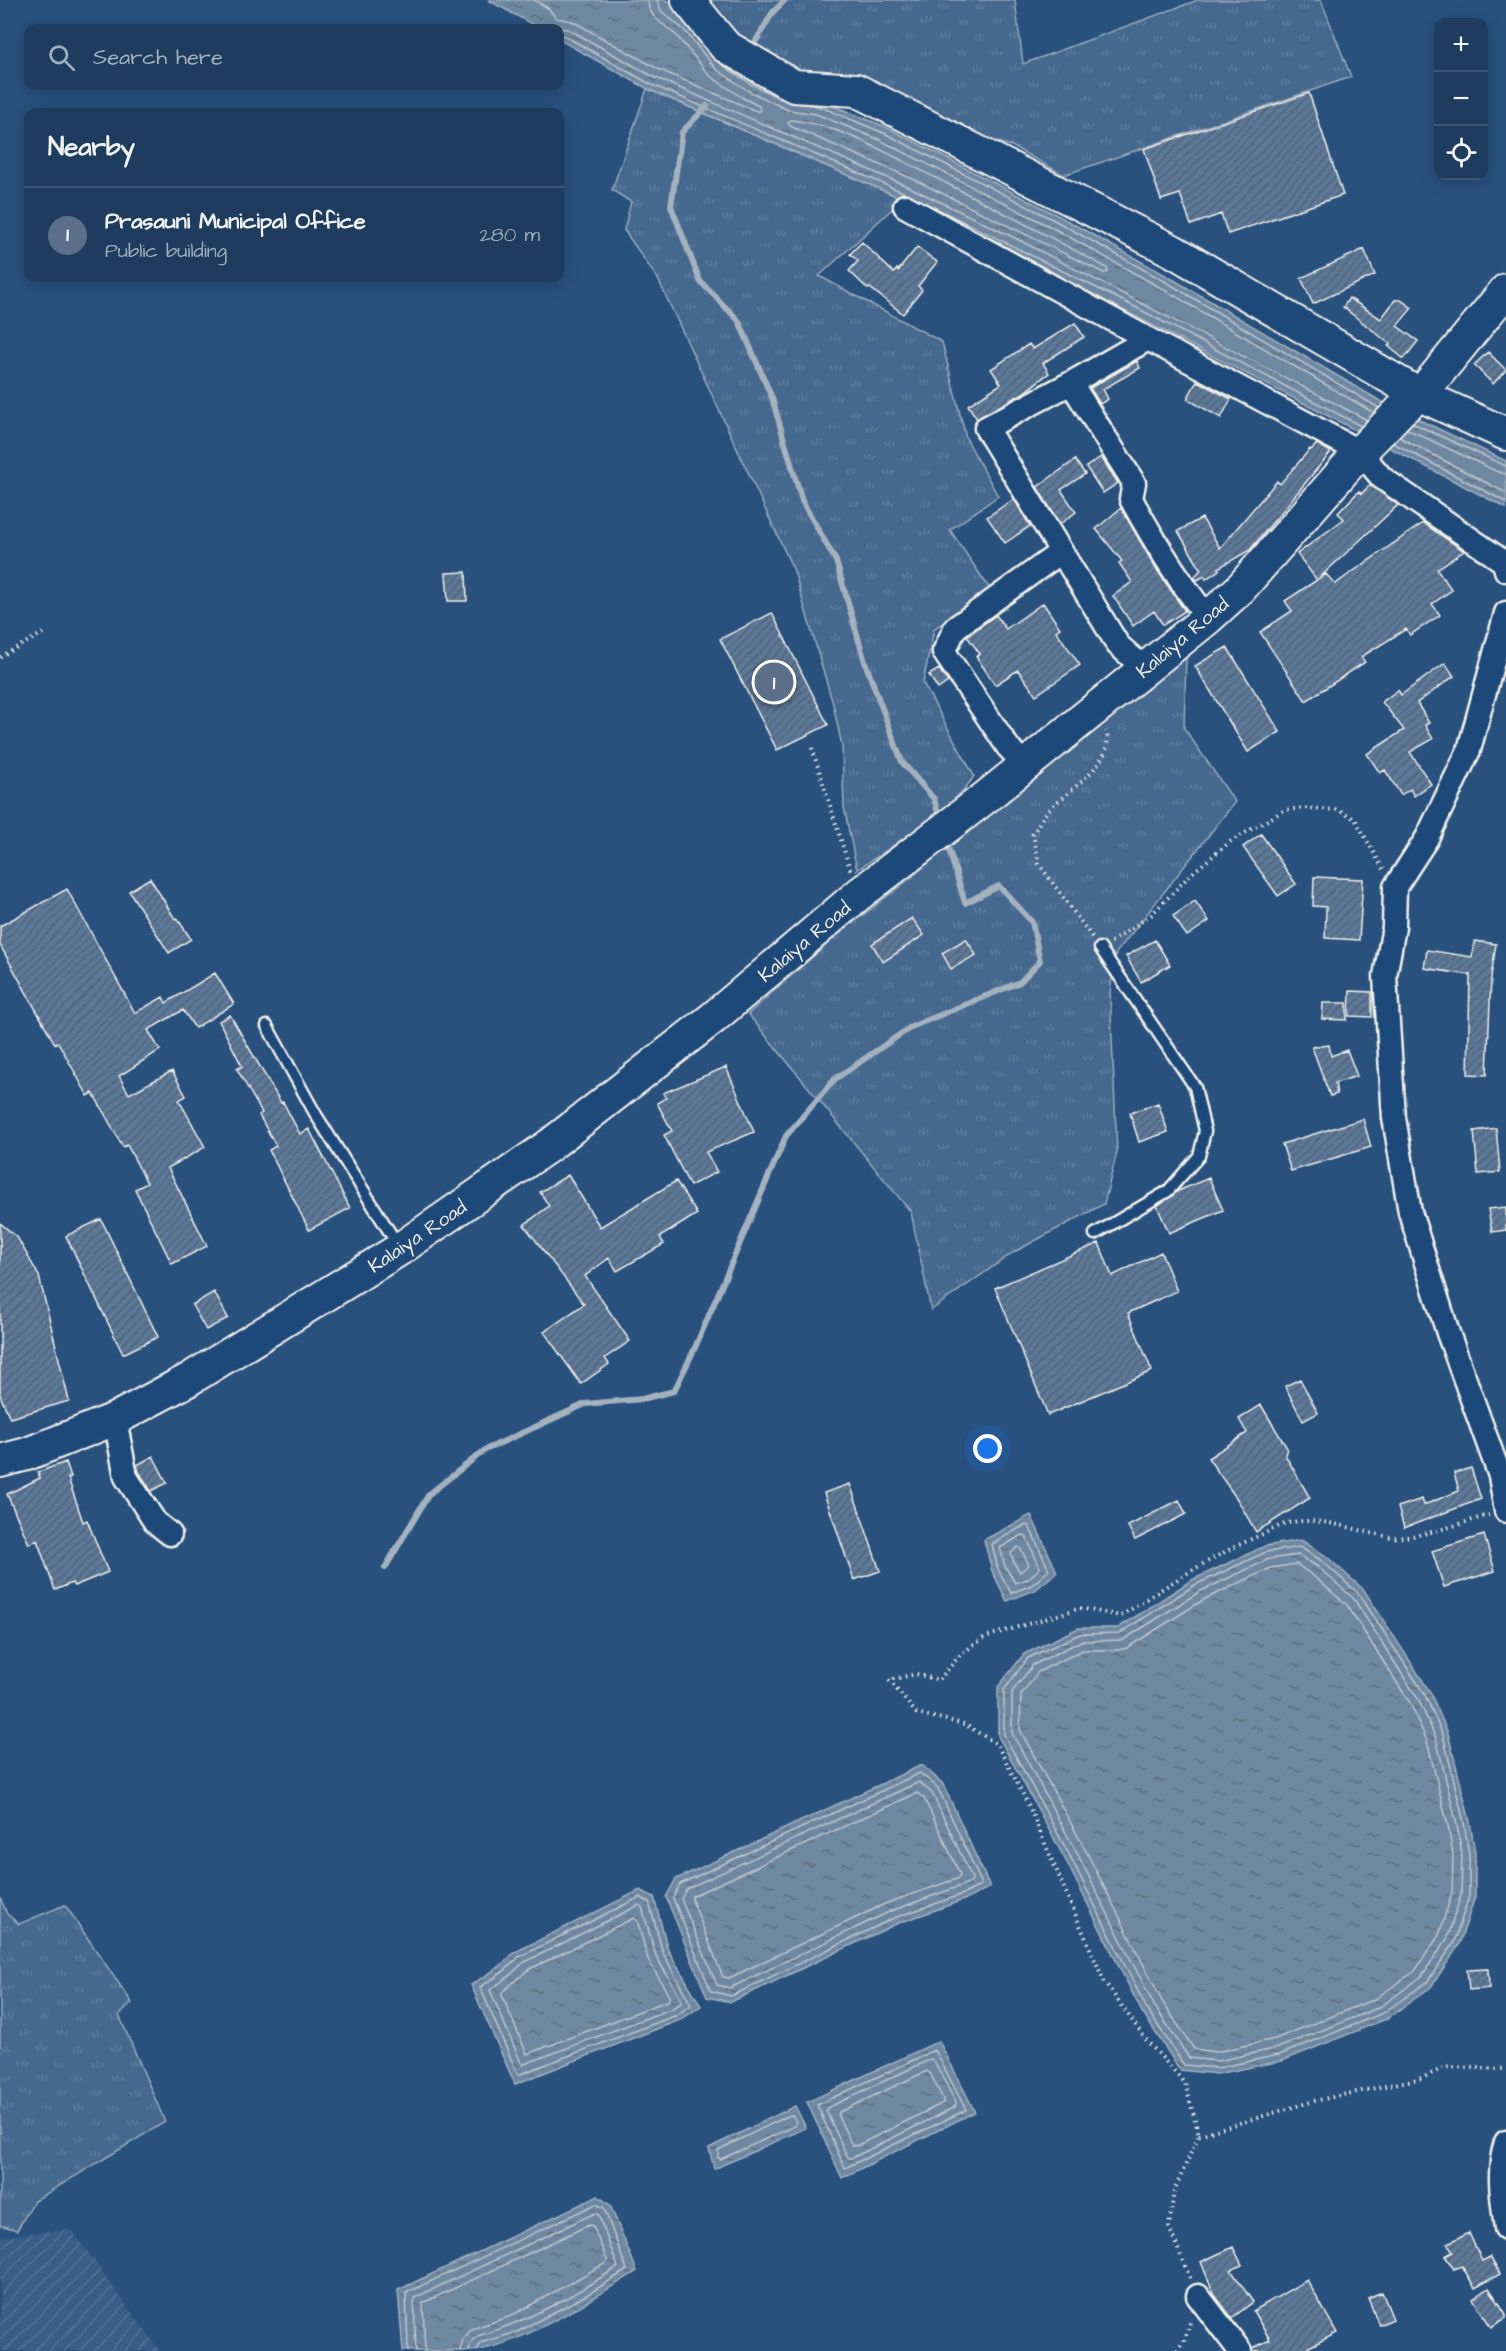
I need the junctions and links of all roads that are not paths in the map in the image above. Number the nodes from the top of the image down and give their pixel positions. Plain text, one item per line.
1 (687, 0) edge
2 (905, 206) dead end
3 (1506, 290) edge
4 (1148, 339) junction
5 (1071, 383) junction
6 (1412, 401) junction
7 (1506, 434) edge
8 (1360, 452) junction
9 (1061, 552) junction
10 (1506, 570) edge
11 (1506, 613) edge
12 (1208, 618) junction
13 (1144, 668) junction
14 (1024, 764) junction
15 (1100, 948) road end
16 (267, 1026) dead end
17 (1095, 1234) dead end
18 (400, 1249) junction
19 (115, 1419) junction
20 (0, 1461) edge
21 (1506, 1511) edge
22 (170, 1534) dead end
23 (1506, 2142) edge
24 (1506, 2228) edge
25 (1198, 2296) road end
26 (1240, 2351) edge

1 - 6 main road
2 - 4 street
3 - 6 main road, Kalaiya Road
4 - 5 street
4 - 8 street
5 - 9 street
5 - 12 street
6 - 7 main road
6 - 8 main road, Kalaiya Road
8 - 10 street
8 - 12 main road, Kalaiya Road
9 - 13 street
9 - 14 street
11 - 21 street
12 - 13 main road, Kalaiya Road
13 - 14 main road, Kalaiya Road
14 - 18 main road, Kalaiya Road
15 - 17 lane
16 - 18 lane
18 - 19 main road, Kalaiya Road
19 - 20 main road, Kalaiya Road
19 - 22 street
23 - 24 street
25 - 26 street

